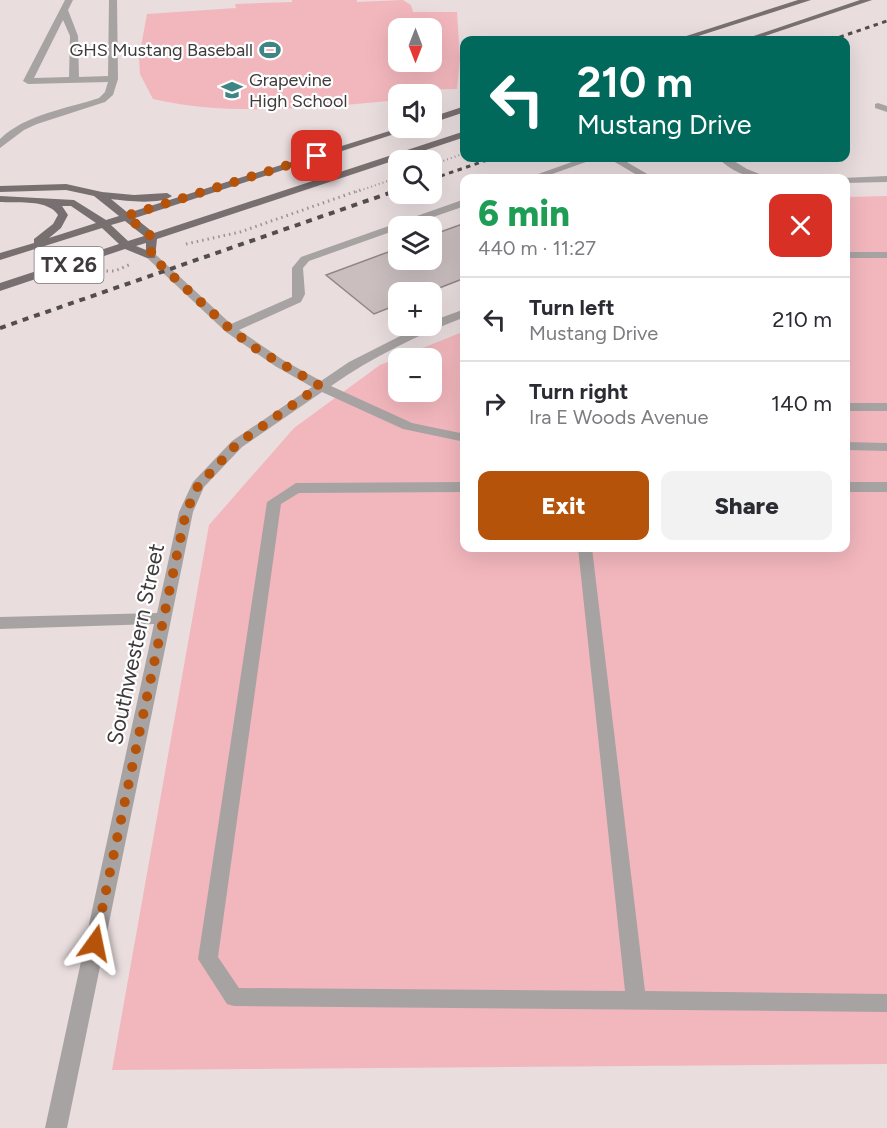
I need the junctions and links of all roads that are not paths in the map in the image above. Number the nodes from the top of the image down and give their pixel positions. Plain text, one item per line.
1 (69, 0) edge
2 (113, 0) edge
3 (807, 0) edge
4 (868, 0) edge
5 (64, 10) junction
6 (691, 36) edge
7 (758, 36) edge
8 (113, 79) junction
9 (74, 80) junction
10 (460, 111) edge
11 (442, 117) edge
12 (388, 134) edge
13 (460, 136) edge
14 (0, 145) edge
15 (580, 162) edge
16 (620, 162) edge
17 (729, 162) edge
18 (544, 174) edge
19 (642, 174) edge
20 (752, 174) edge
21 (887, 179) edge
22 (850, 180) edge
23 (0, 189) edge
24 (203, 192) junction
25 (98, 194) junction
26 (0, 199) edge
27 (43, 200) junction
28 (460, 204) edge
29 (126, 216) junction
30 (104, 224) junction
31 (152, 237) junction
32 (127, 246) junction
33 (23, 250) junction
34 (850, 255) edge
35 (887, 255) edge
36 (151, 256) junction
37 (0, 258) edge
38 (0, 287) edge
39 (460, 315) edge
40 (230, 329) junction
41 (320, 386) junction
42 (850, 407) edge
43 (887, 407) edge
44 (460, 437) edge
45 (850, 446) edge
46 (887, 447) edge
47 (460, 487) edge
48 (850, 487) edge
49 (887, 488) edge
50 (585, 552) edge
51 (163, 618) junction
52 (0, 623) edge
53 (636, 1002) junction
54 (887, 1004) edge
55 (56, 1128) edge

1 - 5 street
2 - 8 street
3 - 6 main road
4 - 7 main road
5 - 9 street
5 - 9 street
8 - 9 street
8 - 14 street
10 - 11 main road
12 - 24 main road, TX 26
13 - 31 main road, TX 26
15 - 18 street
16 - 19 street
17 - 20 street
21 - 22 street
23 - 25 main road
24 - 25 main road
24 - 29 main road, TX 26
25 - 29 main road
26 - 27 main road
27 - 30 main road
27 - 33 main road
28 - 40 street
29 - 30 main road, TX 26
29 - 31 main road
30 - 32 main road
30 - 33 main road, TX 26
31 - 32 main road, TX 26
31 - 36 main road
32 - 36 main road
32 - 38 main road, TX 26
33 - 37 main road, TX 26
34 - 35 street
36 - 40 street
39 - 41 street, Southwestern Street
40 - 41 street
41 - 44 street
41 - 51 street, Southwestern Street
42 - 43 street
45 - 46 street
47 - 53 street
48 - 49 street
50 - 53 street
51 - 52 street
51 - 55 street, Southwestern Street
53 - 54 street

